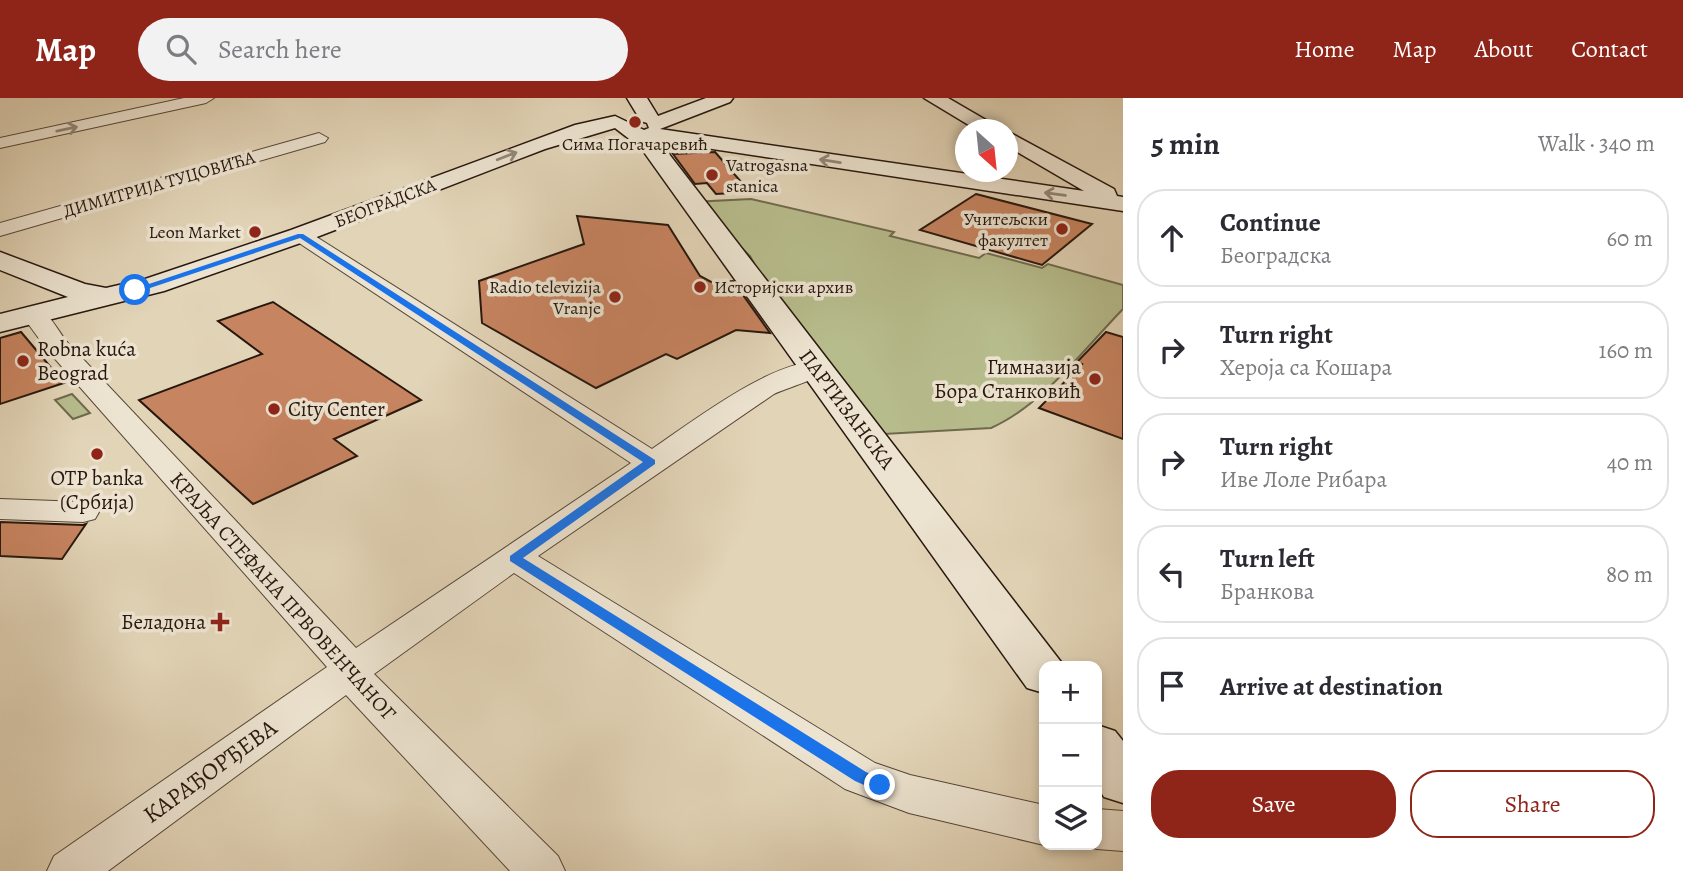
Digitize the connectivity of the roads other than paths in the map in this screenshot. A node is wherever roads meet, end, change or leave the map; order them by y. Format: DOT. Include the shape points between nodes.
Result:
graph roads {
  1 [pos="206,98"];
  2 [pos="723,98"];
  3 [pos="934,98"];
  4 [pos="973,119"];
  5 [pos="641,121"];
  6 [pos="319,138"];
  7 [pos="0,143"];
  8 [pos="1018,143"];
  9 [pos="1123,204"];
  10 [pos="0,230"];
  11 [pos="300,235"];
  12 [pos="0,260"];
  13 [pos="36,275"];
  14 [pos="112,296"];
  15 [pos="0,311"];
  16 [pos="33,314"];
  17 [pos="0,323"];
  18 [pos="817,369"];
  19 [pos="651,462"];
  20 [pos="0,509"];
  21 [pos="83,512"];
  22 [pos="515,558"];
  23 [pos="1039,668"];
  24 [pos="349,673"];
  25 [pos="1102,753"];
  26 [pos="1123,781"];
  27 [pos="1039,824"];
  28 [pos="1102,829"];
  29 [pos="1123,831"];
  30 [pos="71,871"];
  31 [pos="541,871"];
  7 -- 1 [label="street, one-way"];
  2 -- 5 [label="street"];
  3 -- 4 [label="street"];
  9 -- 5 [label="street, one-way"];
  11 -- 5 [label="street, БЕОГРАДСКА, one-way" via="537,144 582,129"];
  5 -- 18 [label="street, ПАРТИЗАНСКА"];
  6 -- 10 [label="street, ДИМИТРИЈА ТУЦОВИЋА"];
  8 -- 9 [label="street"];
  11 -- 14 [label="street, БЕОГРАДСКА"];
  11 -- 19 [label="street"];
  12 -- 13 [label="street"];
  13 -- 14 [label="street" via="78,291"];
  13 -- 15 [label="street" via="29,294"];
  14 -- 16 [label="street, БЕОГРАДСКА"];
  16 -- 17 [label="street, БЕОГРАДСКА"];
  16 -- 24 [label="street, КРАЉА СТЕФАНА ПРВОВЕНЧАНОГ" via="57,346 341,656"];
  18 -- 19 [label="street, КАРАЂОРЂЕВА" via="764,388"];
  18 -- 23 [label="street, ПАРТИЗАНСКА"];
  19 -- 22 [label="street, КАРАЂОРЂЕВА"];
  20 -- 21 [label="street"];
  22 -- 24 [label="street, КАРАЂОРЂЕВА"];
  22 -- 27 [label="street" via="860,776 920,797"];
  24 -- 30 [label="street, КАРАЂОРЂЕВА"];
  24 -- 31 [label="street, КРАЉА СТЕФАНА ПРВОВЕНЧАНОГ"];
  25 -- 26 [label="street"];
  28 -- 29 [label="street"];
}
